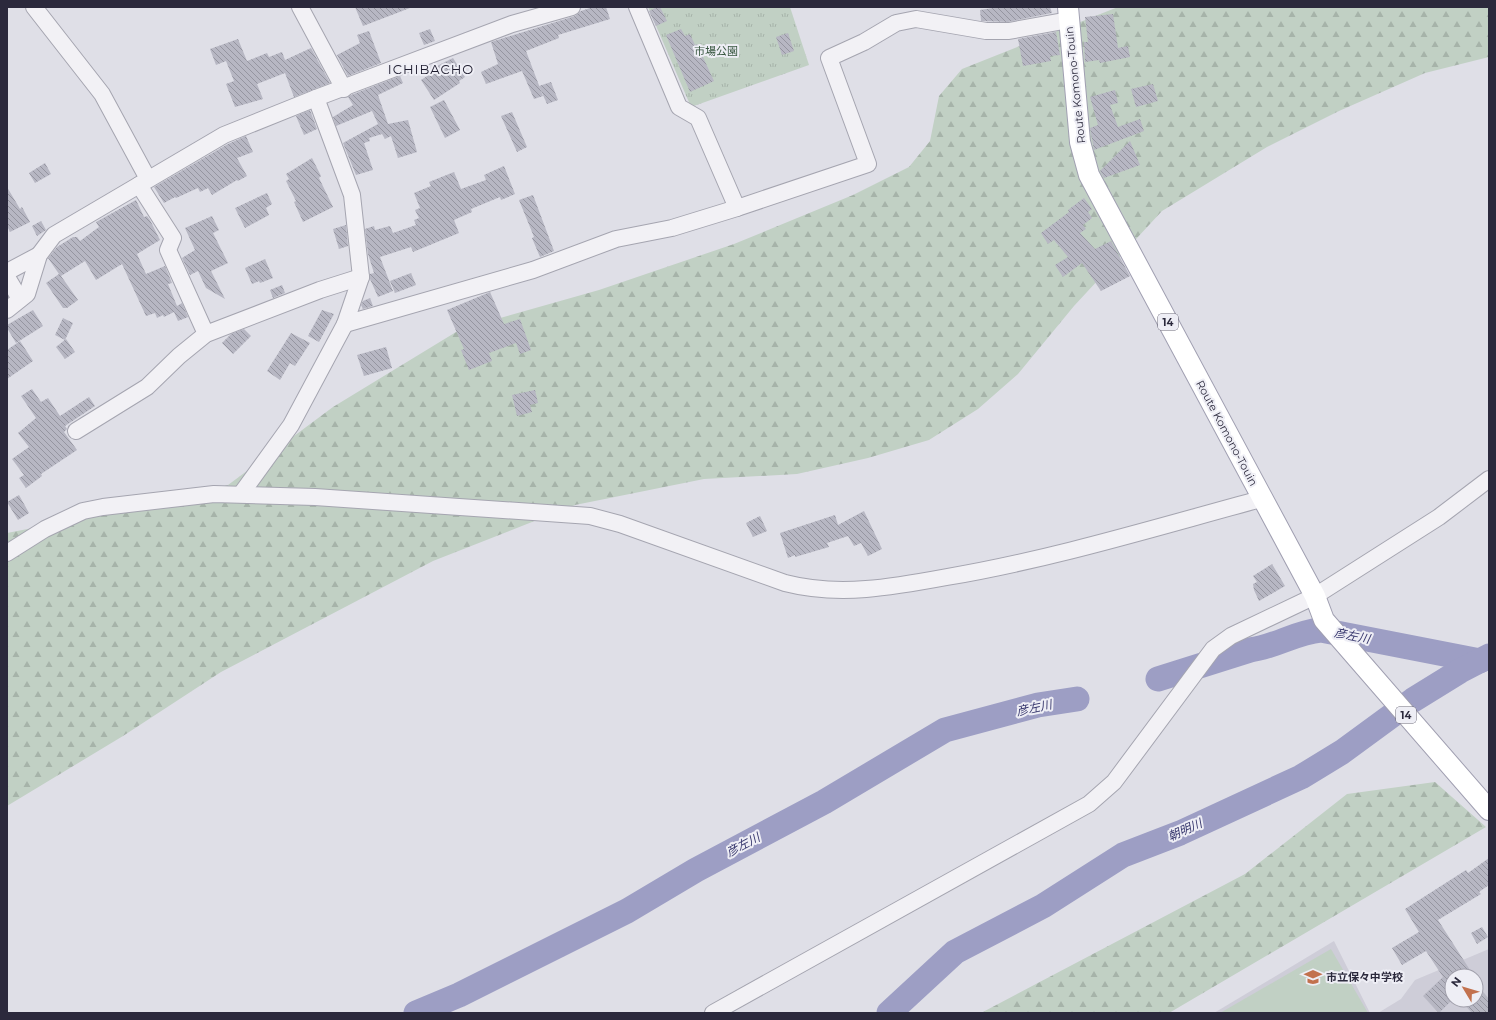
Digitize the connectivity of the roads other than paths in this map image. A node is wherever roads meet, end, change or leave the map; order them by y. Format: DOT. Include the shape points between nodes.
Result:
graph roads {
  1 [pos="34,7"];
  2 [pos="300,7"];
  3 [pos="572,7"];
  4 [pos="637,7"];
  5 [pos="1068,14"];
  6 [pos="344,89"];
  7 [pos="316,98"];
  8 [pos="144,182"];
  9 [pos="737,208"];
  10 [pos="39,255"];
  11 [pos="7,272"];
  12 [pos="7,276"];
  13 [pos="362,277"];
  14 [pos="20,299"];
  15 [pos="7,310"];
  16 [pos="344,324"];
  17 [pos="206,334"];
  18 [pos="76,431"];
  19 [pos="1489,479"];
  20 [pos="241,494"];
  21 [pos="1261,499"];
  22 [pos="7,553"];
  23 [pos="1315,596"];
  24 [pos="1489,810"];
  25 [pos="713,1013"];
  1 -- 8 [label="street" via="102,94"];
  2 -- 6 [label="street"];
  3 -- 6 [label="street" via="512,24"];
  4 -- 9 [label="street" via="679,106 698,118"];
  5 -- 9 [label="street" via="1009,31 986,31 916,19 896,23 864,42 829,58 868,164"];
  5 -- 21 [label="main road, Route Komono-Touin / 14" via="1080,142 1088,175"];
  6 -- 7 [label="street"];
  7 -- 8 [label="street" via="224,135"];
  7 -- 13 [label="street" via="352,195"];
  8 -- 10 [label="street" via="54,235"];
  8 -- 17 [label="street" via="173,238 168,250"];
  9 -- 16 [label="street" via="672,228 616,240 526,272"];
  10 -- 11 [label="street"];
  10 -- 14 [label="street" via="27,294"];
  12 -- 14 [label="street"];
  13 -- 16 [label="street"];
  13 -- 17 [label="street" via="320,290"];
  14 -- 15 [label="street"];
  16 -- 20 [label="street" via="291,425"];
  17 -- 18 [label="street" via="147,387"];
  19 -- 23 [label="street" via="1439,517"];
  20 -- 21 [label="street" via="590,516 620,524 785,583 830,591 905,585 1008,567"];
  20 -- 22 [label="street" via="214,494 103,506 82,512 45,529"];
  21 -- 23 [label="main road, Route Komono-Touin / 14"];
  23 -- 24 [label="main road, Route Komono-Touin / 14" via="1324,620"];
  23 -- 25 [label="street" via="1231,636 1213,649 1114,782 1089,804"];
}
